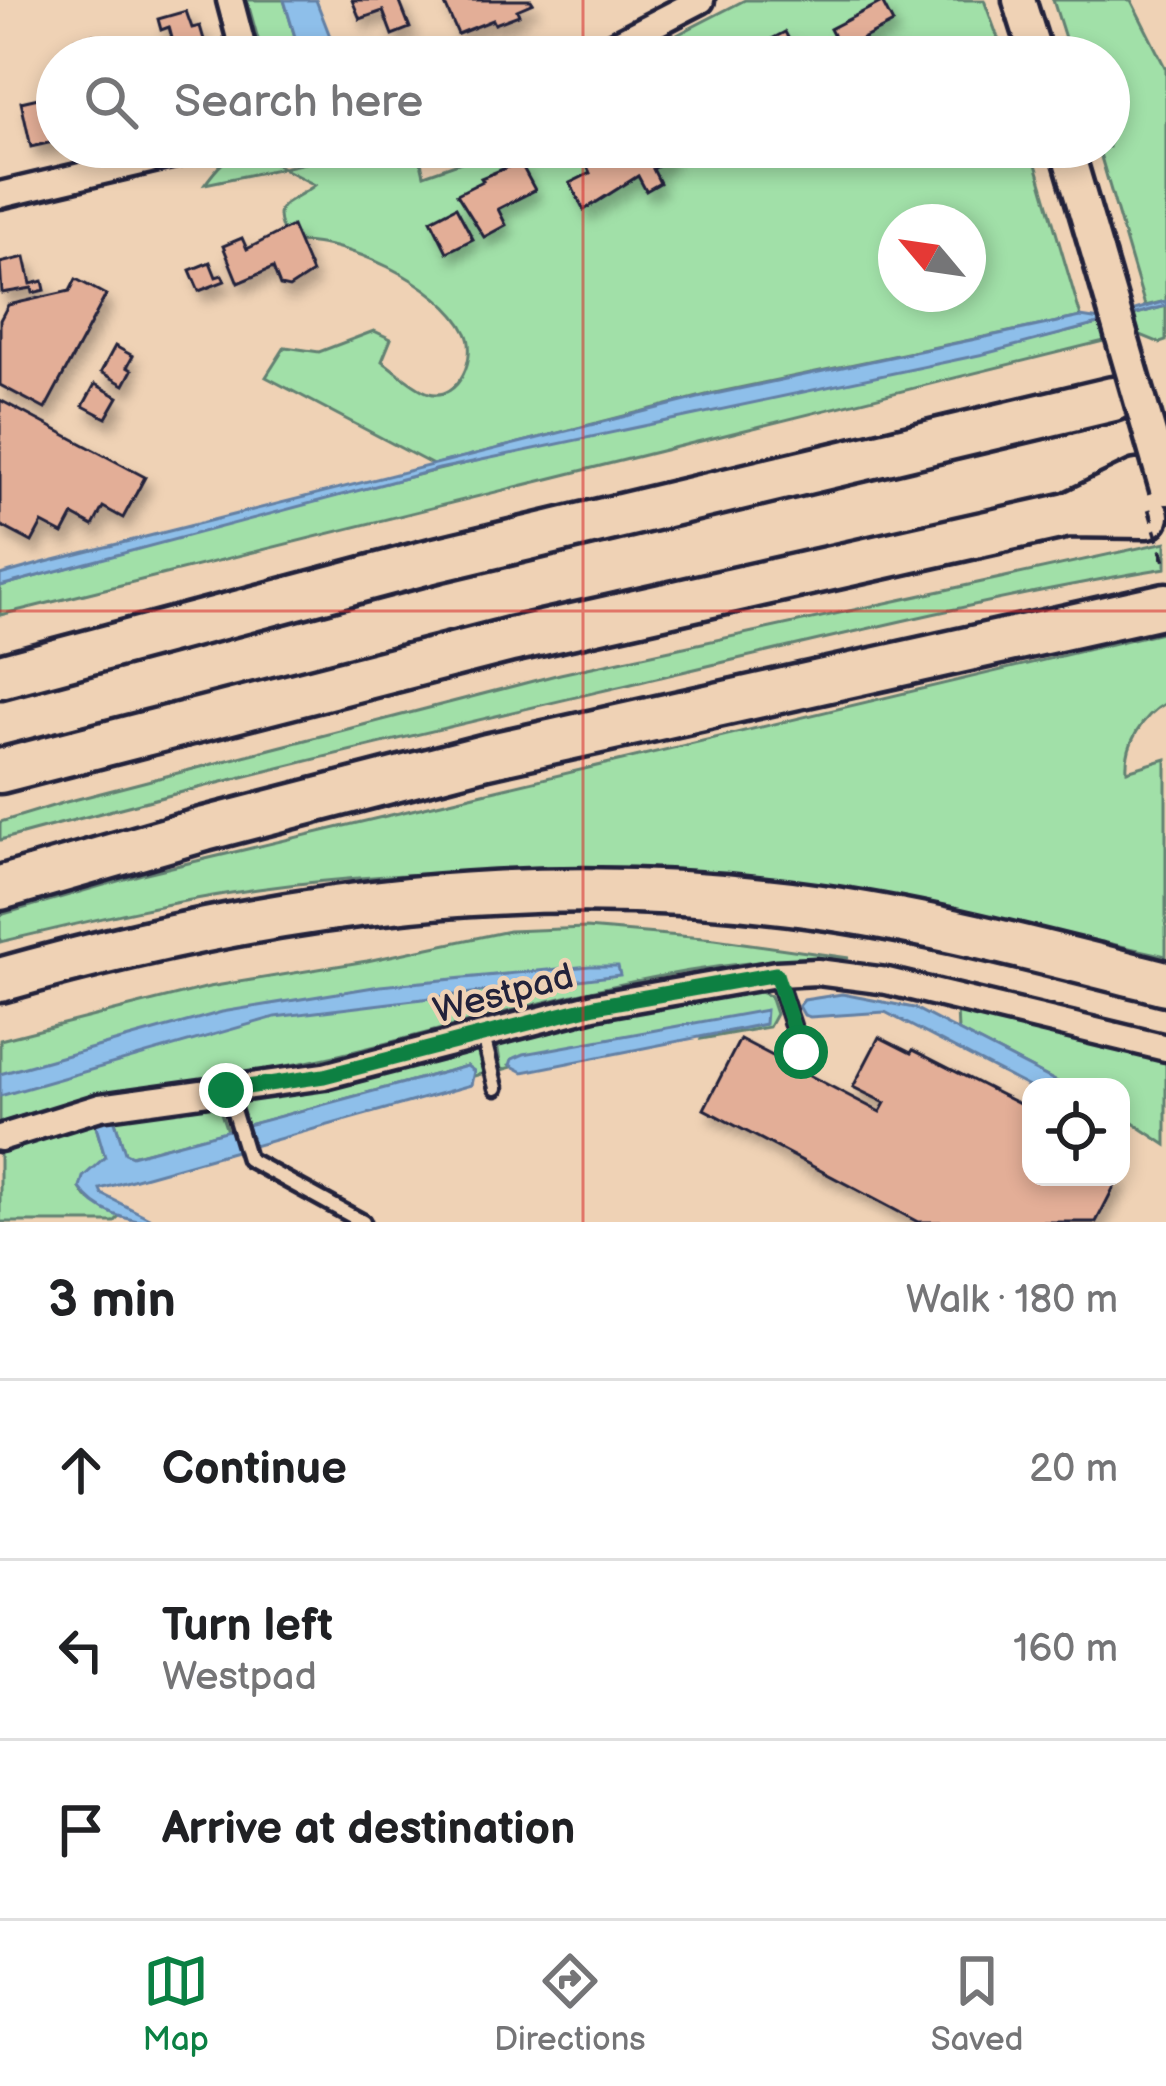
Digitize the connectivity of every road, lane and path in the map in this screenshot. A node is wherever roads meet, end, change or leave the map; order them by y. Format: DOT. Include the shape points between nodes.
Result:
graph roads {
  1 [pos="230,0"];
  2 [pos="701,0"];
  3 [pos="1018,0"];
  4 [pos="239,36"];
  5 [pos="632,36"];
  6 [pos="1030,36"];
  7 [pos="115,168"];
  8 [pos="1072,168"];
  9 [pos="0,195"];
  10 [pos="1113,399"];
  11 [pos="1150,496"];
  12 [pos="1166,605"];
  13 [pos="0,676"];
  14 [pos="0,771"];
  15 [pos="0,888"];
  16 [pos="776,974"];
  17 [pos="0,980"];
  18 [pos="1166,983"];
  19 [pos="483,1035"];
  20 [pos="1166,1048"];
  21 [pos="801,1052"];
  22 [pos="496,1088"];
  23 [pos="226,1090"];
  24 [pos="0,1138"];
  25 [pos="363,1222"];
  1 -- 4 [label="street"];
  2 -- 5 [label="street"];
  3 -- 6 [label="street"];
  7 -- 9 [label="street"];
  8 -- 11 [label="street, bridge"];
  10 -- 13 [label="highway" via="436,560"];
  11 -- 14 [label="highway" via="511,640"];
  12 -- 15 [label="highway" via="487,756"];
  16 -- 19 [label="street, Westpad"];
  16 -- 20 [label="street, Westpad" via="887,981"];
  16 -- 21 [label="lane"];
  17 -- 18 [label="highway" via="288,912 540,890 685,893 826,908"];
  19 -- 22 [label="lane"];
  19 -- 23 [label="street, Westpad" via="324,1076"];
  23 -- 24 [label="street, Westpad" via="100,1107"];
  23 -- 25 [label="lane" via="245,1154"];
}
